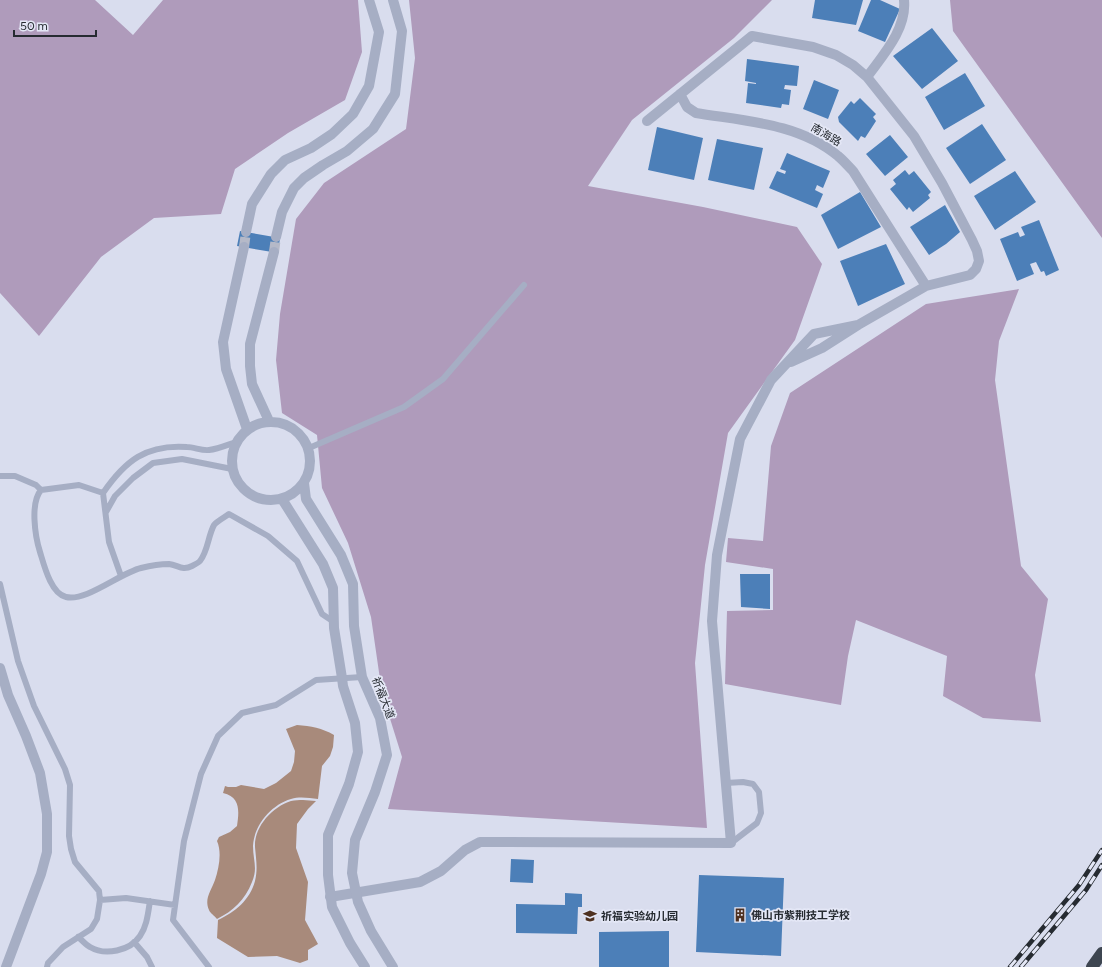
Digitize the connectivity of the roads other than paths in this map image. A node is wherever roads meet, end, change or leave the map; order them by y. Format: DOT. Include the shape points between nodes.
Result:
graph roads {
  1 [pos="369,0"];
  2 [pos="393,0"];
  3 [pos="904,0"];
  4 [pos="867,77"];
  5 [pos="680,94"];
  6 [pos="647,121"];
  7 [pos="246,232"];
  8 [pos="276,237"];
  9 [pos="244,247"];
  10 [pos="274,252"];
  11 [pos="524,285"];
  12 [pos="926,286"];
  13 [pos="858,325"];
  14 [pos="787,364"];
  15 [pos="269,421"];
  16 [pos="247,429"];
  17 [pos="236,442"];
  18 [pos="308,448"];
  19 [pos="232,469"];
  20 [pos="0,476"];
  21 [pos="304,483"];
  22 [pos="41,490"];
  23 [pos="102,493"];
  24 [pos="282,499"];
  25 [pos="106,512"];
  26 [pos="121,576"];
  27 [pos="0,584"];
  28 [pos="334,622"];
  29 [pos="0,668"];
  30 [pos="362,676"];
  31 [pos="342,678"];
  32 [pos="3,691"];
  33 [pos="726,784"];
  34 [pos="731,843"];
  35 [pos="356,893"];
  36 [pos="330,897"];
  37 [pos="100,900"];
  38 [pos="150,901"];
  39 [pos="175,905"];
  40 [pos="78,937"];
  41 [pos="134,942"];
  42 [pos="1102,952"];
  43 [pos="6,967"];
  44 [pos="47,967"];
  45 [pos="152,967"];
  46 [pos="208,967"];
  47 [pos="365,967"];
  48 [pos="393,967"];
  49 [pos="1092,967"];
  1 -- 7 [label="street" via="379,32 369,86 353,114 332,134 311,148 285,160 271,174 252,204"];
  2 -- 8 [label="street" via="402,31 395,94 373,128 347,151 304,178 294,188 282,212"];
  3 -- 4 [label="street" via="900,26"];
  4 -- 5 [label="street" via="836,55 813,46 752,36"];
  4 -- 12 [label="street" via="914,136 977,251 979,261 970,275"];
  5 -- 6 [label="street"];
  5 -- 12 [label="street, 南海路" via="687,107 696,113 780,127 820,143 838,156 853,171"];
  9 -- 16 [label="street" via="223,342 226,369"];
  10 -- 15 [label="street" via="250,344 252,384"];
  11 -- 18 [label="lane" via="443,379 404,407"];
  12 -- 13 [label="street"];
  13 -- 14 [label="street" via="822,348"];
  13 -- 14 [label="street" via="814,334"];
  14 -- 33 [label="street" via="771,380 740,439 717,555 712,621"];
  15 -- 16 [label="street"];
  15 -- 18 [label="street" via="283,422 299,432"];
  16 -- 17 [label="street"];
  17 -- 19 [label="street" via="232,455"];
  17 -- 23 [label="lane" via="208,450 188,447 160,448 139,456 124,467"];
  18 -- 21 [label="street" via="311,456 310,470"];
  19 -- 24 [label="street" via="238,482 247,492 260,499"];
  19 -- 25 [label="lane" via="182,459 153,463 115,496"];
  20 -- 22 [label="lane" via="15,476 36,485"];
  21 -- 24 [label="street"];
  21 -- 30 [label="street, 祈福大道" via="306,499 341,555 353,584 354,626"];
  22 -- 23 [label="lane" via="79,485"];
  22 -- 26 [label="lane" via="35,507 37,541 46,572 56,592 66,597 80,596"];
  23 -- 25 [label="lane"];
  24 -- 28 [label="street" via="323,564 332,588"];
  25 -- 26 [label="lane" via="109,542"];
  26 -- 28 [label="lane" via="141,568 169,564 186,568 199,562 207,548 214,524 229,514 268,536 297,562 322,614"];
  27 -- 37 [label="lane" via="18,662 34,706 65,769 70,785 69,836 75,862 99,890"];
  28 -- 31 [label="street"];
  29 -- 32 [label="street"];
  30 -- 31 [label="lane"];
  30 -- 35 [label="street, 祈福大道" via="380,718 387,756 355,840 352,873"];
  31 -- 36 [label="street" via="356,723 358,752 349,784 328,834"];
  31 -- 39 [label="lane" via="316,680 276,705 242,713 218,736 201,774 184,841"];
  32 -- 43 [label="street" via="40,773 47,814 47,852"];
  33 -- 34 [label="street"];
  33 -- 34 [label="lane" via="753,784 759,792 760,799 761,813 757,823"];
  34 -- 35 [label="street" via="480,842 465,850 441,871 420,882"];
  35 -- 36 [label="street"];
  35 -- 48 [label="street, 祈福大道" via="371,932"];
  36 -- 47 [label="street" via="332,907"];
  37 -- 38 [label="lane" via="126,898"];
  37 -- 40 [label="lane" via="97,919 90,929"];
  38 -- 39 [label="lane"];
  38 -- 41 [label="lane" via="148,918 140,936"];
  39 -- 46 [label="lane" via="173,920"];
  40 -- 41 [label="lane" via="90,947 102,951 116,951 131,946"];
  40 -- 44 [label="lane" via="63,947"];
  41 -- 45 [label="lane"];
  42 -- 49 [label="highway"];
}
